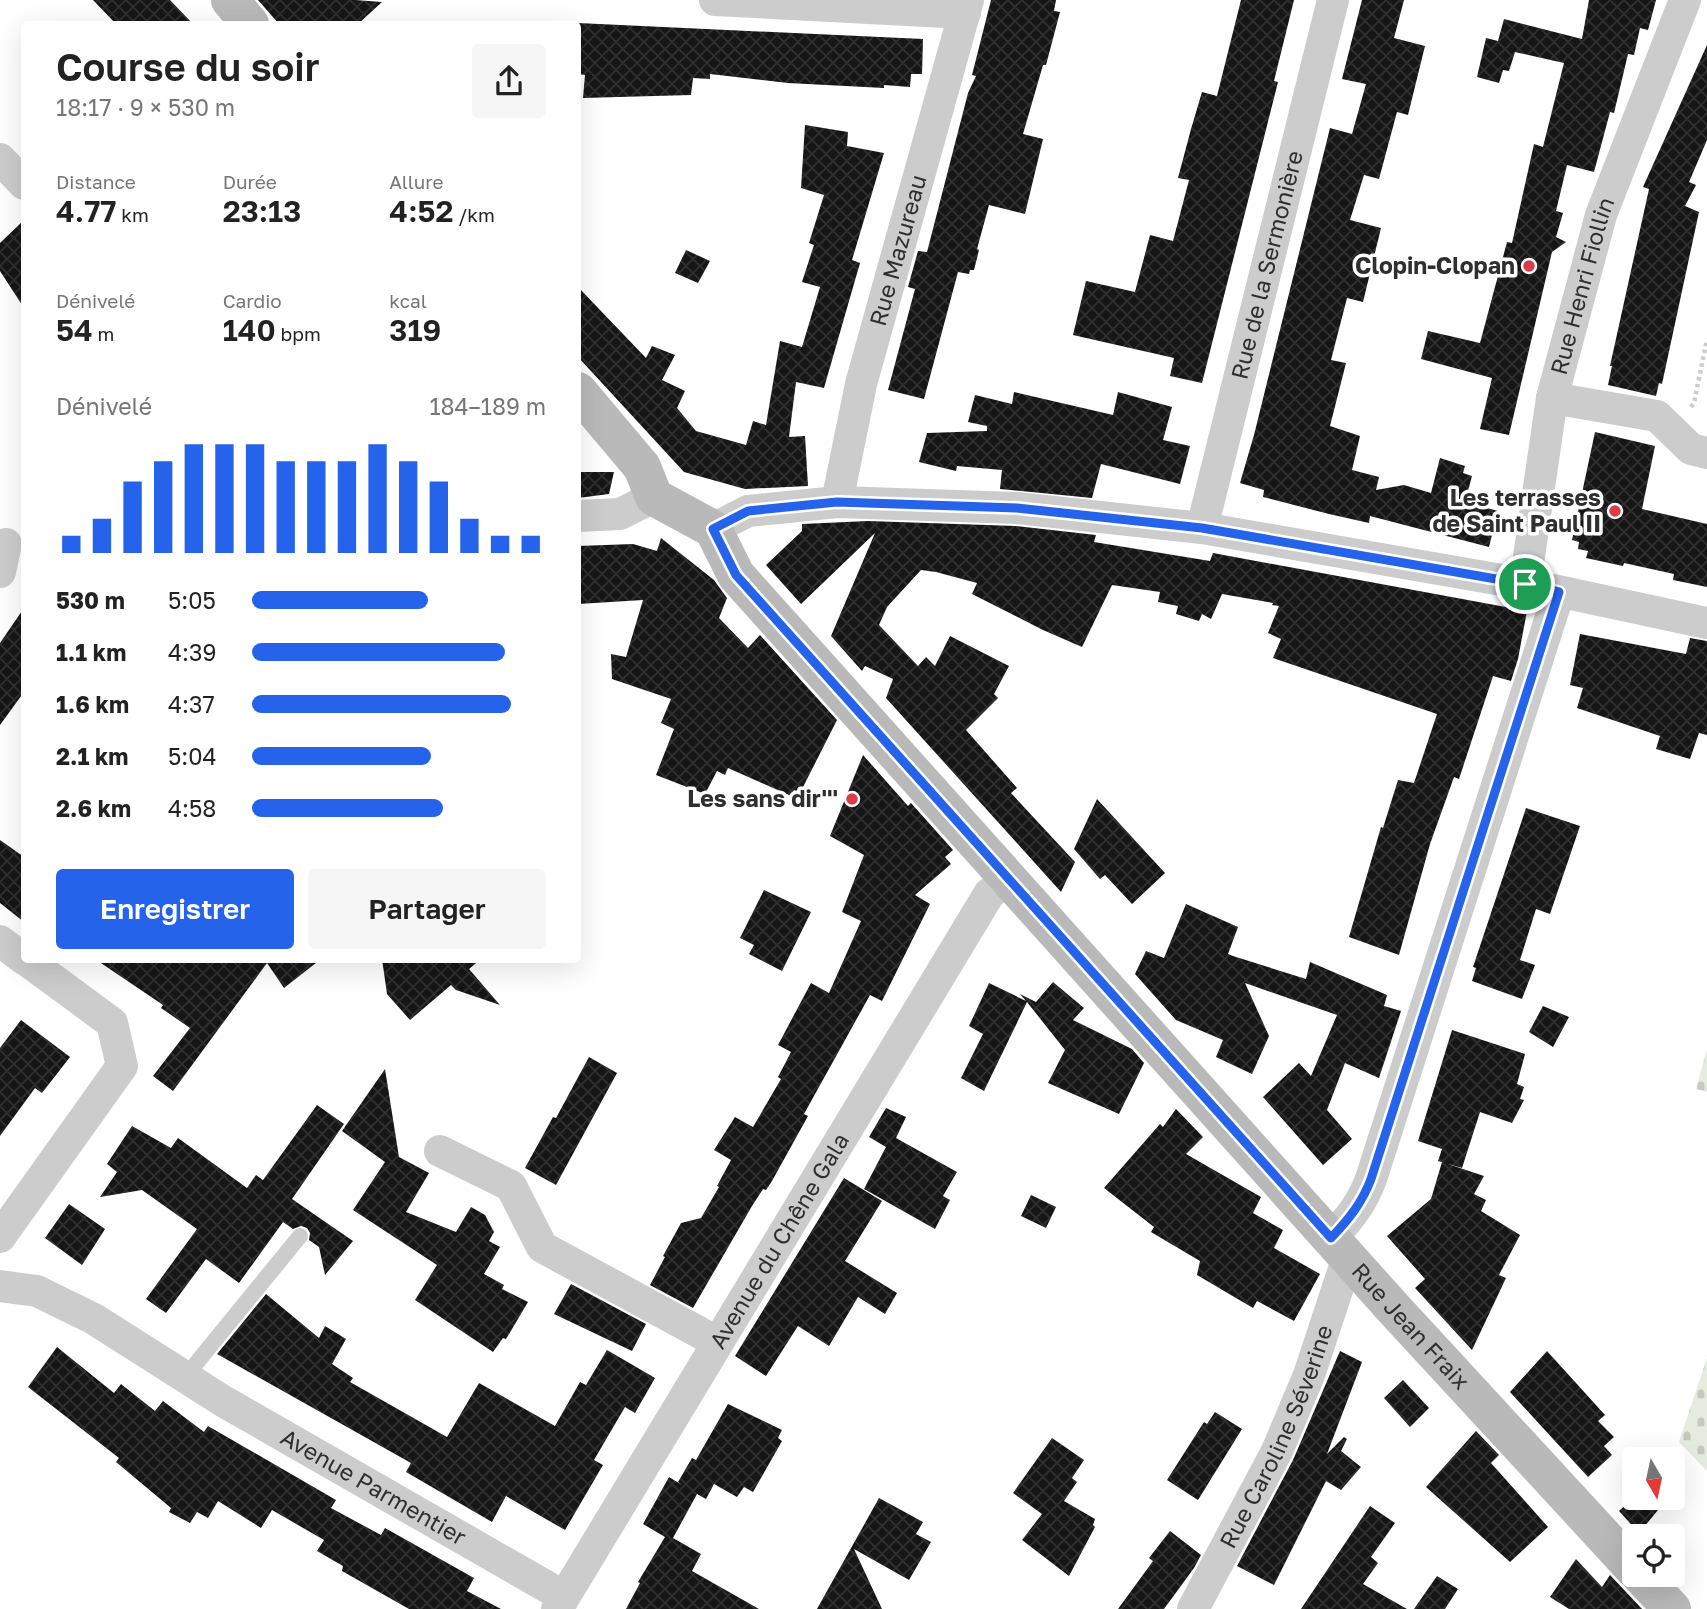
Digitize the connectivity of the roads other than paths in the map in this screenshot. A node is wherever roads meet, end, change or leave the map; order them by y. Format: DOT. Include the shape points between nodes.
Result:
graph roads {
  1 [pos="230,0"];
  2 [pos="715,0"];
  3 [pos="1333,0"];
  4 [pos="1685,0"];
  5 [pos="966,7"];
  6 [pos="248,21"];
  7 [pos="0,159"];
  8 [pos="21,181"];
  9 [pos="581,395"];
  10 [pos="1552,398"];
  11 [pos="1707,453"];
  12 [pos="654,497"];
  13 [pos="837,502"];
  14 [pos="581,516"];
  15 [pos="1202,528"];
  16 [pos="713,529"];
  17 [pos="1525,584"];
  18 [pos="1559,592"];
  19 [pos="1707,623"];
  20 [pos="1009,877"];
  21 [pos="0,941"];
  22 [pos="21,956"];
  23 [pos="30,963"];
  24 [pos="440,1151"];
  25 [pos="300,1236"];
  26 [pos="0,1237"];
  27 [pos="1340,1247"];
  28 [pos="0,1286"];
  29 [pos="717,1342"];
  30 [pos="185,1377"];
  31 [pos="1622,1556"];
  32 [pos="1651,1587"];
  33 [pos="560,1603"];
  34 [pos="1193,1609"];
  35 [pos="1672,1609"];
  1 -- 6 [label="street"];
  2 -- 5 [label="street"];
  3 -- 15 [label="street, Rue de la Sermonière"];
  4 -- 10 [label="street, Rue Henri Fiollin" via="1601,215"];
  5 -- 13 [label="street, Rue Mazureau" via="861,383"];
  7 -- 8 [label="street"];
  9 -- 12 [label="street" via="642,467"];
  10 -- 11 [label="street" via="1657,416 1691,449"];
  10 -- 17 [label="street, Rue Henri Fiollin"];
  12 -- 14 [label="street" via="620,514"];
  12 -- 16 [label="street"];
  13 -- 15 [label="street" via="1017,508"];
  13 -- 16 [label="street" via="748,511"];
  15 -- 17 [label="street"];
  16 -- 20 [label="street, Rue Jean Fraix" via="736,575"];
  17 -- 18 [label="street"];
  18 -- 19 [label="street"];
  18 -- 27 [label="street, Rue Caroline Séverine" via="1371,1179"];
  20 -- 27 [label="street, Rue Jean Fraix"];
  20 -- 29 [label="street, Avenue du Chêne Gala" via="989,894"];
  21 -- 22 [label="street"];
  23 -- 26 [label="street" via="112,1023 122,1066"];
  24 -- 29 [label="street" via="511,1186 542,1247"];
  25 -- 30 [label="lane"];
  27 -- 31 [label="street, Rue Jean Fraix"];
  27 -- 34 [label="street, Rue Caroline Séverine" via="1310,1375 1277,1451"];
  28 -- 30 [label="street, Avenue Parmentier" via="37,1291 94,1319"];
  29 -- 33 [label="street, Avenue du Chêne Gala"];
  30 -- 33 [label="street, Avenue Parmentier"];
  32 -- 35 [label="street"];
}
